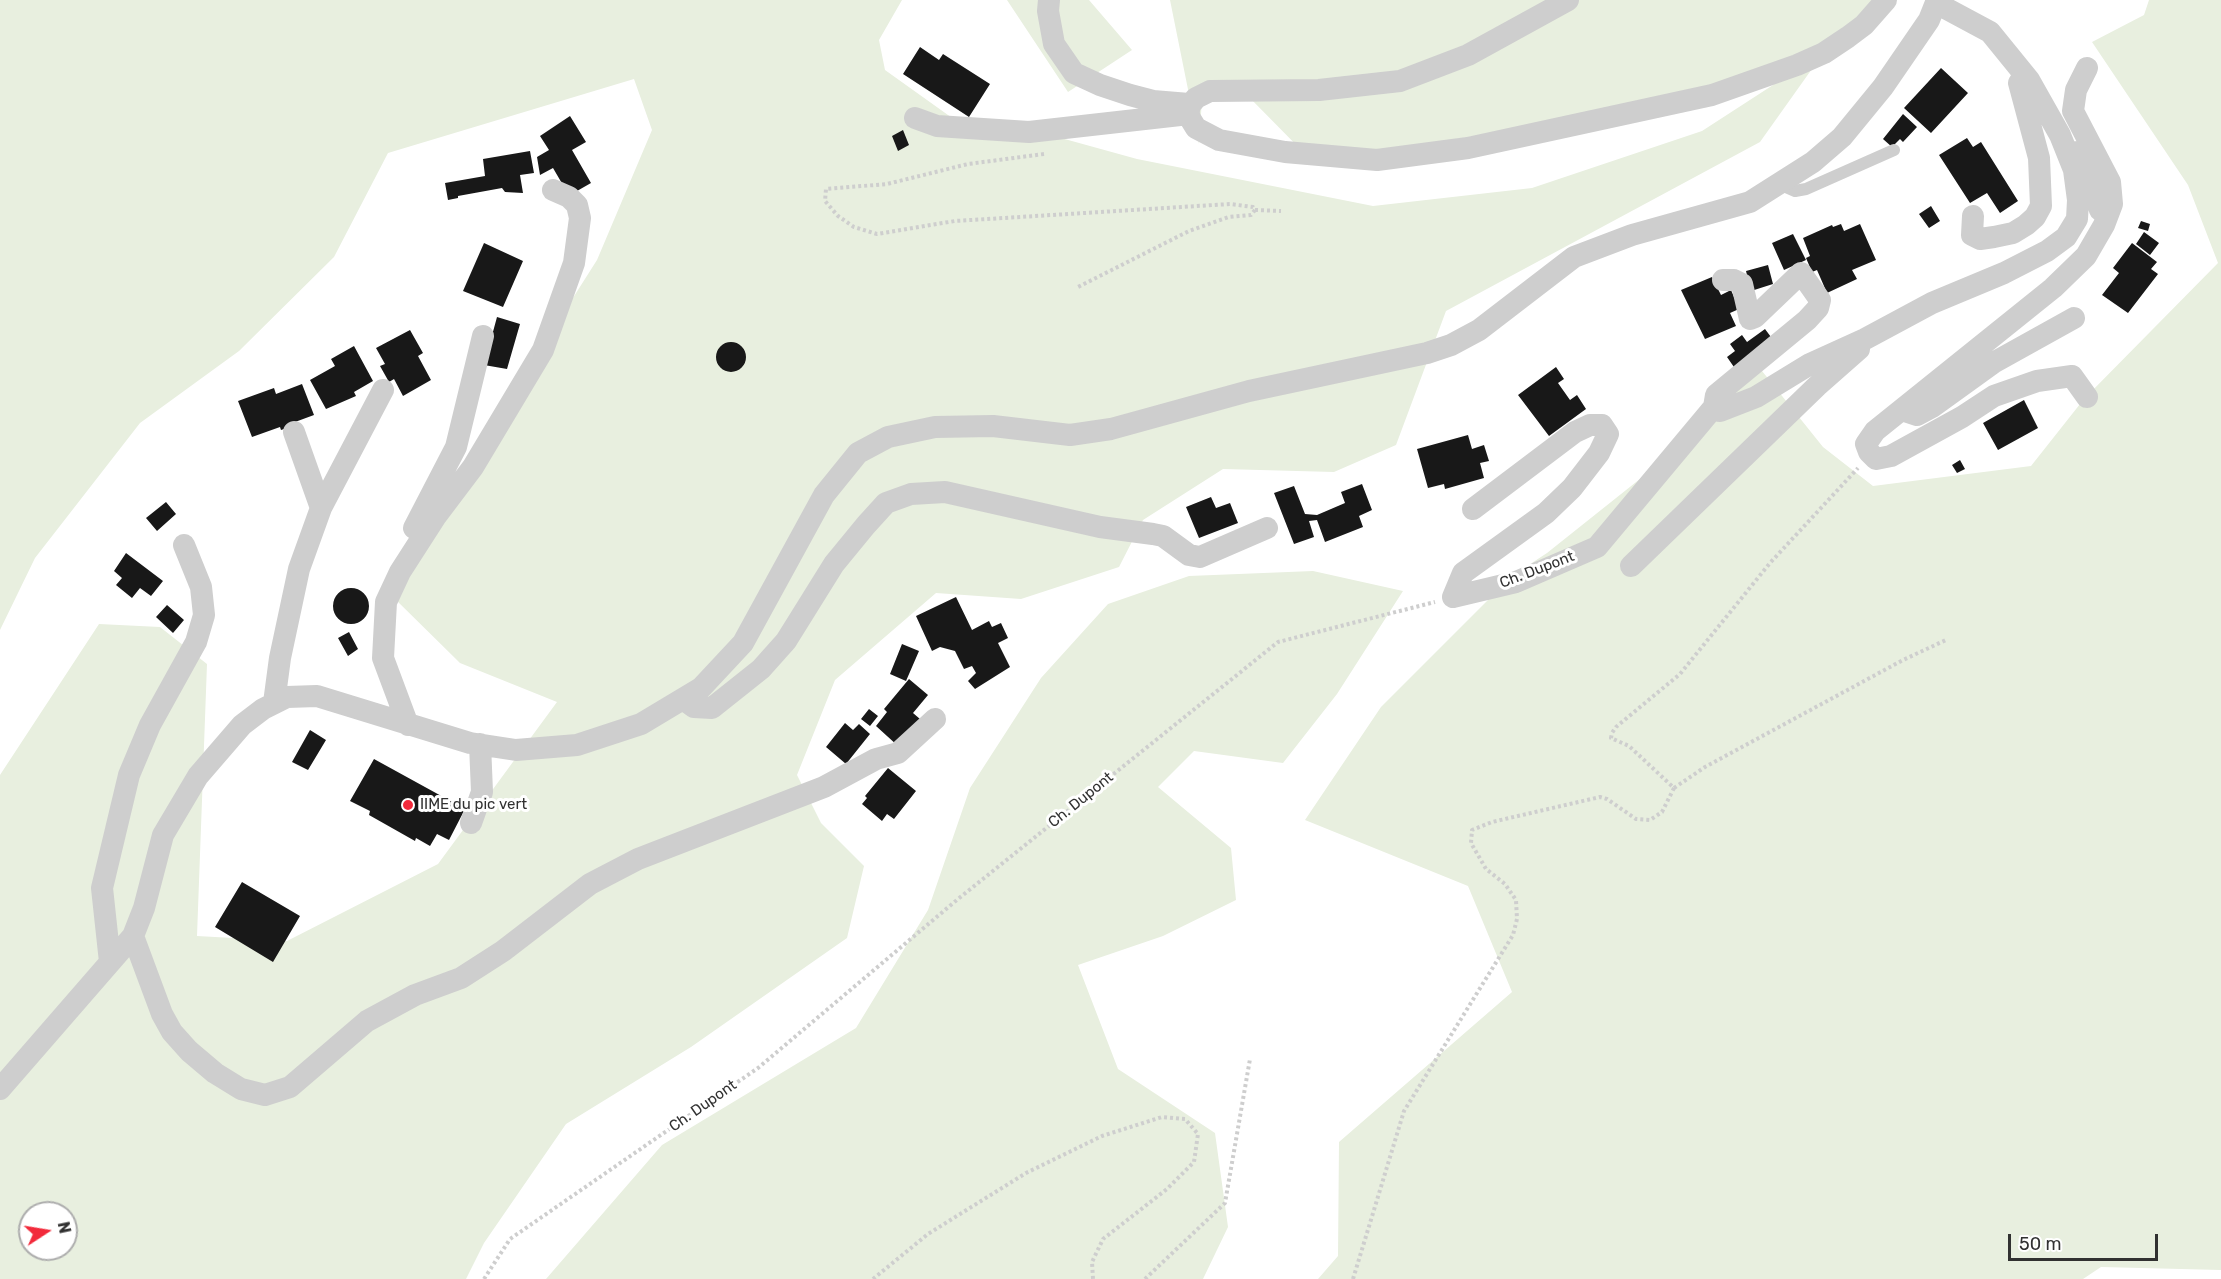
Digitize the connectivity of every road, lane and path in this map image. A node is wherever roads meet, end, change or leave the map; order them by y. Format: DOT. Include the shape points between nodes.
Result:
graph roads {
  1 [pos="1049,0"];
  2 [pos="1568,0"];
  3 [pos="1886,0"];
  4 [pos="1937,2"];
  5 [pos="2008,54"];
  6 [pos="2087,68"];
  7 [pos="1190,109"];
  8 [pos="915,118"];
  9 [pos="2060,135"];
  10 [pos="1894,150"];
  11 [pos="1048,153"];
  12 [pos="1779,184"];
  13 [pos="553,190"];
  14 [pos="2110,209"];
  15 [pos="1255,210"];
  16 [pos="1281,211"];
  17 [pos="1973,216"];
  18 [pos="1724,280"];
  19 [pos="1078,287"];
  20 [pos="2074,318"];
  21 [pos="483,336"];
  22 [pos="1870,336"];
  23 [pos="383,390"];
  24 [pos="2087,397"];
  25 [pos="1714,407"];
  26 [pos="1902,410"];
  27 [pos="294,432"];
  28 [pos="1870,454"];
  29 [pos="321,508"];
  30 [pos="1473,509"];
  31 [pos="1267,528"];
  32 [pos="184,545"];
  33 [pos="1631,566"];
  34 [pos="1453,597"];
  35 [pos="386,602"];
  36 [pos="1946,640"];
  37 [pos="382,658"];
  38 [pos="683,699"];
  39 [pos="274,703"];
  40 [pos="375,714"];
  41 [pos="935,719"];
  42 [pos="408,725"];
  43 [pos="480,744"];
  44 [pos="1674,789"];
  45 [pos="471,823"];
  46 [pos="133,936"];
  47 [pos="110,962"];
  48 [pos="1250,1059"];
  49 [pos="0,1089"];
  50 [pos="484,1279"];
  51 [pos="873,1279"];
  52 [pos="1093,1279"];
  53 [pos="1145,1279"];
  54 [pos="1353,1279"];
  1 -- 7 [label="street" via="1054,44 1074,73 1100,86"];
  2 -- 7 [label="street" via="1468,55 1400,81 1319,90 1210,91 1196,98"];
  3 -- 7 [label="street" via="1848,37 1797,65 1712,95 1468,148 1377,160 1285,152 1219,140 1196,128"];
  4 -- 5 [label="street" via="1990,32"];
  4 -- 12 [label="street" via="1883,87 1842,137"];
  5 -- 9 [label="street" via="2029,80"];
  5 -- 17 [label="street" via="2025,96 2035,138 2041,206 2026,225 1994,237 1980,239 1972,235"];
  6 -- 14 [label="street" via="2076,90 2073,111 2110,182"];
  7 -- 8 [label="street" via="1029,132 937,126"];
  9 -- 14 [label="street" via="2084,160 2100,210"];
  9 -- 22 [label="street" via="2074,170 2078,200 2077,219 2066,237 2004,273 1932,303"];
  10 -- 12 [label="lane" via="1806,189 1795,191"];
  11 -- 15 [label="path" via="968,164 887,184 837,186 826,189 825,201 854,227 878,234 955,221 1230,204"];
  12 -- 38 [label="street" via="1750,202 1632,235 1574,257 1479,330 1427,353 1249,390 1158,418 1080,434 993,426 935,428 888,437 858,453 824,495 743,644 701,688"];
  13 -- 35 [label="street" via="569,197 580,218 574,263 543,350 473,467 400,572"];
  14 -- 26 [label="street" via="2086,255 2053,288"];
  15 -- 16 [label="path"];
  15 -- 19 [label="path" via="1251,215 1229,217 1189,231"];
  18 -- 25 [label="street, Ch. Dupont" via="1742,284 1750,319 1801,273 1820,300 1807,320 1716,395"];
  20 -- 26 [label="street" via="1993,363 1932,407 1917,415"];
  21 -- 35 [label="street" via="456,447 408,539"];
  22 -- 25 [label="street" via="1810,364 1756,397 1720,411"];
  22 -- 33 [label="street"];
  23 -- 29 [label="street"];
  24 -- 28 [label="street" via="2072,376 2037,381 1994,396 1891,456 1876,459"];
  25 -- 34 [label="street, Ch. Dupont" via="1597,547 1516,582"];
  26 -- 28 [label="street" via="1870,438 1866,444"];
  27 -- 29 [label="street"];
  28 -- 44 [label="path" via="1770,563 1680,674 1612,733 1611,738 1629,746"];
  29 -- 39 [label="street" via="299,569"];
  30 -- 34 [label="street" via="1575,432 1590,425 1602,425 1608,434 1599,453 1572,488 1546,513 1463,573"];
  31 -- 38 [label="street" via="1200,557 1189,555 1163,536 1100,527 945,492 911,494 886,503 866,525 834,564 786,641 761,669 712,708 694,707"];
  32 -- 47 [label="street" via="201,587 204,615 196,642 150,725 126,786 102,888"];
  34 -- 50 [label="path, Ch. Dupont" via="1278,642 958,898 758,1068 510,1239"];
  35 -- 37 [label="street"];
  36 -- 44 [label="path" via="1705,766"];
  37 -- 40 [label="street"];
  37 -- 42 [label="street"];
  38 -- 43 [label="street" via="641,724 577,745 516,750"];
  39 -- 40 [label="street" via="286,697 317,696"];
  39 -- 46 [label="street" via="242,725 198,776 163,835"];
  40 -- 42 [label="street"];
  41 -- 46 [label="street" via="898,753 876,759 824,787 638,859 590,884 503,951 460,978 415,995 367,1022 290,1088 265,1095 241,1089 215,1073 172,1032"];
  42 -- 43 [label="street"];
  43 -- 45 [label="street" via="482,792"];
  44 -- 54 [label="path" via="1662,812 1650,820 1636,819 1600,797 1472,830 1471,843 1486,869 1505,884 1516,900 1513,935 1404,1111"];
  46 -- 47 [label="street"];
  47 -- 49 [label="street"];
  48 -- 53 [label="path" via="1225,1203"];
  51 -- 52 [label="path" via="928,1234 1026,1173 1102,1136 1162,1117 1185,1119 1198,1134 1194,1162 1167,1189 1102,1239 1092,1262"];
}
